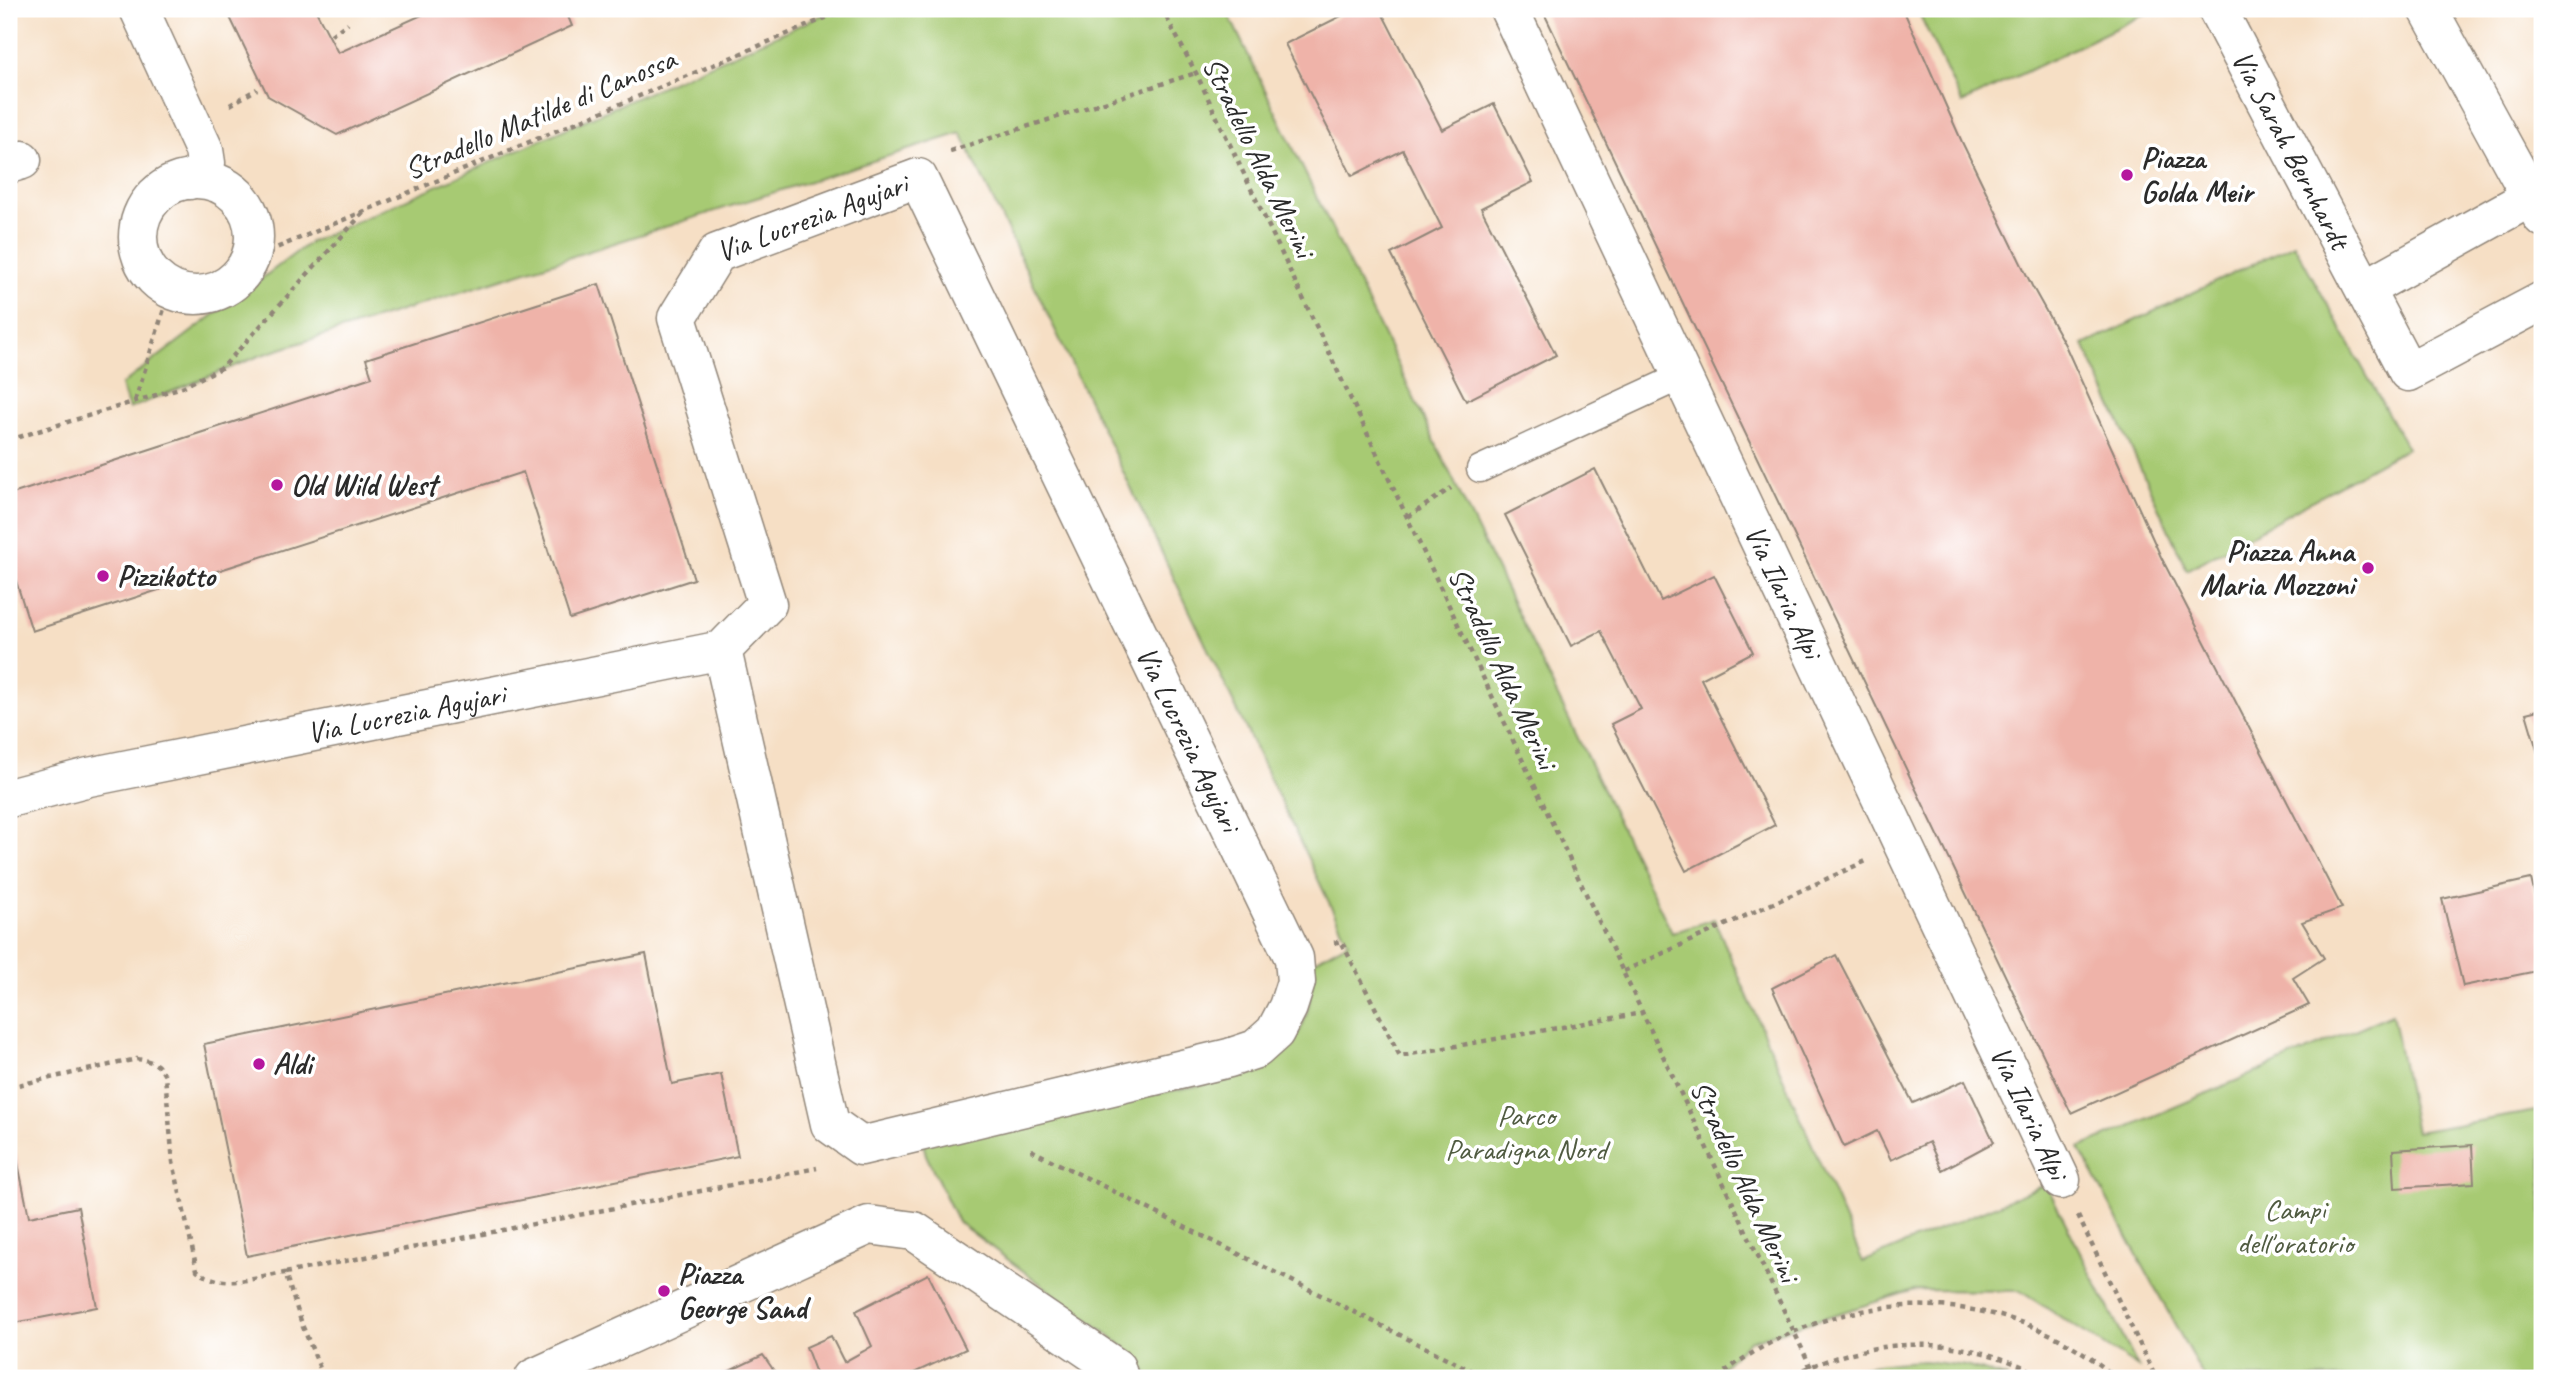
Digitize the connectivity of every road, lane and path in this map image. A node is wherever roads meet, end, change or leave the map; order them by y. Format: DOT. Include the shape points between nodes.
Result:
graph roads {
  1 [pos="139,9"];
  2 [pos="847,9"];
  3 [pos="1162,9"];
  4 [pos="1509,9"];
  5 [pos="2217,9"];
  6 [pos="2428,9"];
  7 [pos="348,23"];
  8 [pos="331,36"];
  9 [pos="1196,73"];
  10 [pos="257,89"];
  11 [pos="244,98"];
  12 [pos="918,178"];
  13 [pos="189,180"];
  14 [pos="2537,207"];
  15 [pos="366,209"];
  16 [pos="250,259"];
  17 [pos="170,289"];
  18 [pos="2365,289"];
  19 [pos="2542,301"];
  20 [pos="1682,376"];
  21 [pos="135,401"];
  22 [pos="9,440"];
  23 [pos="1480,469"];
  24 [pos="1408,517"];
  25 [pos="722,650"];
  26 [pos="89,777"];
  27 [pos="9,780"];
  28 [pos="9,798"];
  29 [pos="1902,845"];
  30 [pos="1294,958"];
  31 [pos="1624,971"];
  32 [pos="1642,1013"];
  33 [pos="9,1087"];
  34 [pos="2061,1180"];
  35 [pos="1793,1331"];
  36 [pos="324,1378"];
  37 [pos="534,1378"];
  38 [pos="1119,1378"];
  39 [pos="1717,1378"];
  40 [pos="1786,1378"];
  41 [pos="1816,1378"];
  42 [pos="2046,1378"];
  43 [pos="2116,1378"];
  44 [pos="2156,1378"];
  1 -- 13 [label="street" via="204,150 206,163"];
  2 -- 15 [label="path, Stradello Matilde di Canossa"];
  3 -- 9 [label="path, Stradello Alda Merini"];
  4 -- 20 [label="street, Via Ilaria Alpi"];
  5 -- 18 [label="street, Via Sarah Bernhardt"];
  6 -- 14 [label="street"];
  7 -- 8 [label="path"];
  9 -- 12 [label="path" via="941,153"];
  9 -- 24 [label="path, Stradello Alda Merini"];
  10 -- 11 [label="path"];
  12 -- 25 [label="street, Via Lucrezia Agujari" via="717,253 677,318 767,604"];
  12 -- 30 [label="street, Via Lucrezia Agujari"];
  13 -- 16 [label="street" via="213,181 232,190 246,205 254,230"];
  13 -- 17 [label="street" via="160,191 146,206 137,236 150,274"];
  14 -- 18 [label="street"];
  15 -- 16 [label="path, Stradello Matilde di Canossa"];
  15 -- 21 [label="path" via="223,367 182,387"];
  16 -- 17 [label="street" via="232,285 221,290 201,296"];
  17 -- 21 [label="path"];
  18 -- 19 [label="street, Via Sarah Bernhardt" via="2408,372"];
  20 -- 23 [label="lane"];
  20 -- 29 [label="street, Via Ilaria Alpi"];
  21 -- 22 [label="path"];
  23 -- 24 [label="path"];
  24 -- 31 [label="path, Stradello Alda Merini"];
  25 -- 26 [label="street, Via Lucrezia Agujari"];
  25 -- 30 [label="street, Via Lucrezia Agujari" via="830,1124 861,1146 1256,1049 1275,1032 1288,1007 1296,982"];
  26 -- 27 [label="street"];
  26 -- 28 [label="street"];
  29 -- 31 [label="path"];
  29 -- 34 [label="street, Via Ilaria Alpi"];
  30 -- 32 [label="path" via="1340,941 1400,1056"];
  31 -- 32 [label="path, Stradello Alda Merini"];
  32 -- 35 [label="path, Stradello Alda Merini"];
  33 -- 36 [label="path" via="137,1059 161,1068 173,1162 197,1270 208,1279 231,1282 285,1273"];
  34 -- 44 [label="path, Via Ilaria Alpi"];
  35 -- 39 [label="path"];
  35 -- 41 [label="path, Stradello Alda Merini"];
  35 -- 43 [label="path" via="1872,1308 1919,1304 1965,1308 2052,1336"];
  37 -- 38 [label="street" via="869,1225 914,1231 1116,1368"];
  40 -- 42 [label="path" via="1867,1349 1930,1345 1993,1356"];
}
